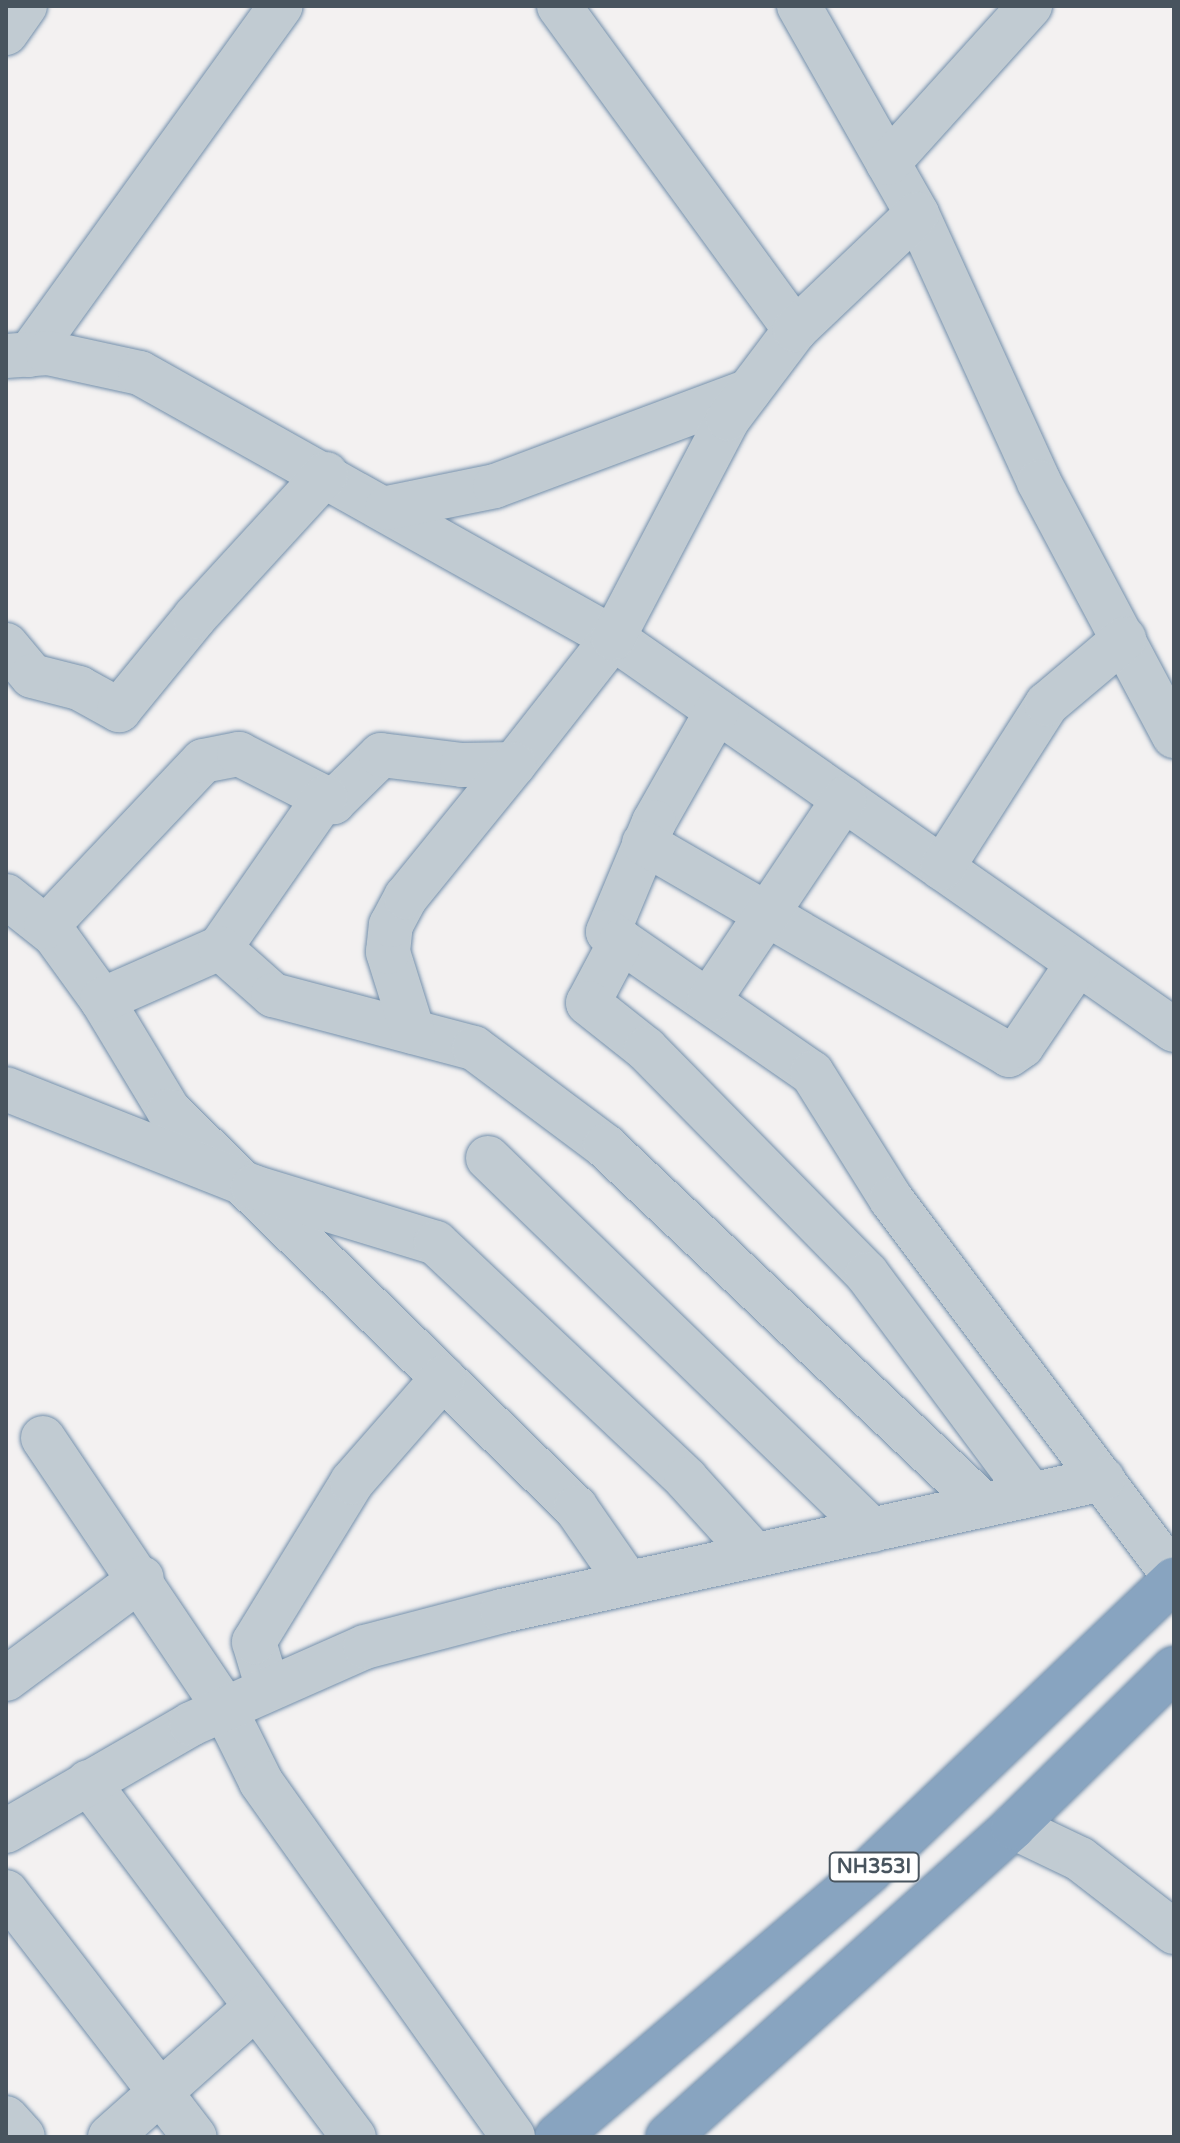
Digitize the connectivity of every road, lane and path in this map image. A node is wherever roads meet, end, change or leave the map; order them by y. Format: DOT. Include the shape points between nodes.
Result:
graph roads {
  1 [pos="25,6"];
  2 [pos="281,6"];
  3 [pos="559,6"];
  4 [pos="799,6"];
  5 [pos="1030,6"];
  6 [pos="6,33"];
  7 [pos="888,163"];
  8 [pos="917,214"];
  9 [pos="795,330"];
  10 [pos="18,356"];
  11 [pos="749,391"];
  12 [pos="326,474"];
  13 [pos="387,508"];
  14 [pos="613,638"];
  15 [pos="1124,639"];
  16 [pos="6,645"];
  17 [pos="717,711"];
  18 [pos="1174,736"];
  19 [pos="514,764"];
  20 [pos="325,797"];
  21 [pos="844,799"];
  22 [pos="644,843"];
  23 [pos="942,868"];
  24 [pos="6,896"];
  25 [pos="769,917"];
  26 [pos="46,927"];
  27 [pos="621,941"];
  28 [pos="220,948"];
  29 [pos="1078,963"];
  30 [pos="102,1000"];
  31 [pos="709,1000"];
  32 [pos="1174,1030"];
  33 [pos="413,1032"];
  34 [pos="6,1089"];
  35 [pos="488,1158"];
  36 [pos="253,1187"];
  37 [pos="443,1378"];
  38 [pos="43,1438"];
  39 [pos="1103,1479"];
  40 [pos="1031,1494"];
  41 [pos="984,1505"];
  42 [pos="872,1530"];
  43 [pos="755,1555"];
  44 [pos="142,1578"];
  45 [pos="1174,1578"];
  46 [pos="628,1583"];
  47 [pos="1174,1669"];
  48 [pos="6,1679"];
  49 [pos="268,1689"];
  50 [pos="225,1709"];
  51 [pos="88,1782"];
  52 [pos="1013,1827"];
  53 [pos="6,1831"];
  54 [pos="6,1892"];
  55 [pos="1174,1932"];
  56 [pos="255,2008"];
  57 [pos="160,2092"];
  58 [pos="6,2118"];
  59 [pos="23,2137"];
  60 [pos="110,2137"];
  61 [pos="195,2137"];
  62 [pos="354,2137"];
  63 [pos="513,2137"];
  64 [pos="557,2137"];
  65 [pos="668,2137"];
  1 -- 6 [label="street"];
  2 -- 10 [label="street"];
  3 -- 9 [label="street"];
  4 -- 7 [label="street"];
  5 -- 7 [label="street"];
  7 -- 8 [label="street"];
  8 -- 9 [label="street"];
  8 -- 15 [label="street" via="1039,482"];
  9 -- 11 [label="street"];
  10 -- 12 [label="street" via="48,353 140,373"];
  11 -- 13 [label="street" via="495,486"];
  11 -- 14 [label="street" via="728,419"];
  12 -- 13 [label="street"];
  12 -- 16 [label="street" via="195,617 119,710 79,688 32,676"];
  13 -- 14 [label="street"];
  14 -- 17 [label="street"];
  14 -- 19 [label="street"];
  15 -- 18 [label="street"];
  15 -- 23 [label="street" via="1047,704"];
  17 -- 21 [label="street"];
  17 -- 22 [label="street"];
  19 -- 20 [label="street" via="462,765 381,755 333,802"];
  19 -- 33 [label="street" via="406,897 391,925 388,952"];
  20 -- 26 [label="street" via="239,754 203,761"];
  20 -- 28 [label="street"];
  21 -- 23 [label="street"];
  21 -- 25 [label="street"];
  22 -- 25 [label="street"];
  22 -- 27 [label="street" via="608,932"];
  23 -- 29 [label="street"];
  24 -- 26 [label="street"];
  25 -- 29 [label="street" via="1009,1055 1022,1046"];
  25 -- 31 [label="street"];
  26 -- 30 [label="street"];
  27 -- 31 [label="street"];
  27 -- 40 [label="street" via="588,1003 646,1049 867,1274"];
  28 -- 30 [label="street"];
  28 -- 33 [label="street" via="273,995"];
  29 -- 32 [label="street"];
  30 -- 36 [label="street" via="169,1111"];
  31 -- 39 [label="street" via="812,1073 891,1199"];
  33 -- 41 [label="street" via="474,1048 605,1146"];
  34 -- 36 [label="street"];
  35 -- 42 [label="street"];
  36 -- 37 [label="street"];
  36 -- 43 [label="street" via="436,1243 686,1479"];
  37 -- 46 [label="street" via="576,1508"];
  37 -- 49 [label="street" via="352,1482 254,1642"];
  38 -- 44 [label="street"];
  39 -- 40 [label="street"];
  39 -- 45 [label="street"];
  40 -- 41 [label="street"];
  41 -- 42 [label="street"];
  42 -- 43 [label="street"];
  43 -- 46 [label="street"];
  44 -- 48 [label="street"];
  44 -- 50 [label="street"];
  45 -- 64 [label="highway, NH353I" via="869,1871"];
  46 -- 49 [label="street" via="365,1647"];
  47 -- 52 [label="highway, NH353I"];
  49 -- 50 [label="street"];
  50 -- 51 [label="street"];
  50 -- 63 [label="street" via="261,1782"];
  51 -- 53 [label="street"];
  51 -- 56 [label="street"];
  52 -- 55 [label="street" via="1080,1859"];
  52 -- 65 [label="highway, NH353I"];
  54 -- 57 [label="street"];
  56 -- 57 [label="street"];
  56 -- 62 [label="street"];
  57 -- 60 [label="street"];
  57 -- 61 [label="street"];
  58 -- 59 [label="street"];
}
